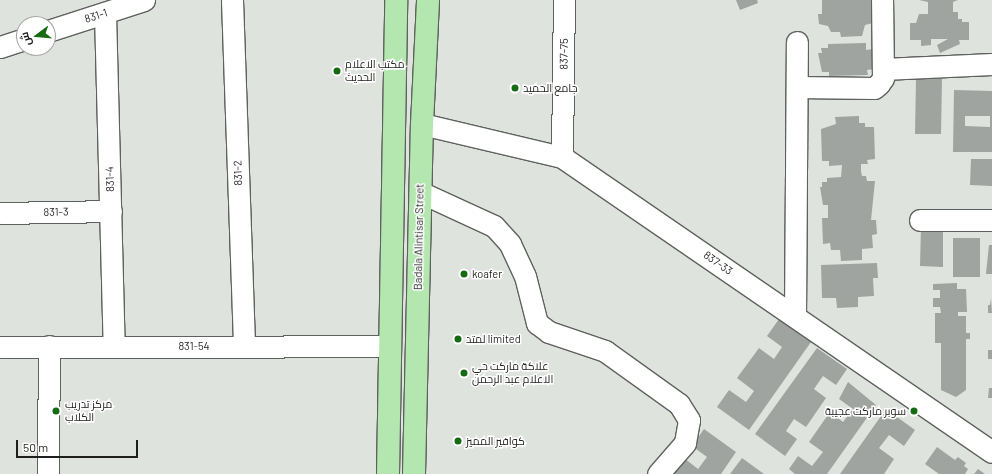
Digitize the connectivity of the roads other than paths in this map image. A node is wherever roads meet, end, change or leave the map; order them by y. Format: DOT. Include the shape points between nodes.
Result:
graph roads {
  1 [pos="144,0"];
  2 [pos="232,0"];
  3 [pos="386,0"];
  4 [pos="396,0"];
  5 [pos="428,0"];
  6 [pos="564,0"];
  7 [pos="882,0"];
  8 [pos="105,13"];
  9 [pos="56,28"];
  10 [pos="16,42"];
  11 [pos="797,42"];
  12 [pos="0,47"];
  13 [pos="992,64"];
  14 [pos="394,68"];
  15 [pos="883,69"];
  16 [pos="797,87"];
  17 [pos="422,124"];
  18 [pos="562,157"];
  19 [pos="420,192"];
  20 [pos="111,211"];
  21 [pos="0,213"];
  22 [pos="920,220"];
  23 [pos="992,220"];
  24 [pos="795,316"];
  25 [pos="49,346"];
  26 [pos="114,346"];
  27 [pos="244,346"];
  28 [pos="389,346"];
  29 [pos="0,347"];
  30 [pos="992,452"];
  31 [pos="48,474"];
  32 [pos="388,474"];
  33 [pos="414,474"];
  34 [pos="658,474"];
  1 -- 8 [label="street, 831-1"];
  2 -- 27 [label="street, 831-2"];
  3 -- 14 [label="main road"];
  4 -- 14 [label="main road"];
  5 -- 17 [label="main road, Badala Alintisar Street"];
  6 -- 18 [label="street, 837-75"];
  7 -- 15 [label="street"];
  8 -- 9 [label="street, 831-1"];
  8 -- 20 [label="street, 831-4"];
  10 -- 12 [label="street"];
  11 -- 16 [label="street"];
  13 -- 15 [label="street"];
  14 -- 28 [label="main road"];
  15 -- 16 [label="street" via="883,78 874,88"];
  16 -- 24 [label="street"];
  17 -- 18 [label="street, 837-33"];
  17 -- 19 [label="main road, Badala Alintisar Street"];
  18 -- 24 [label="street, 837-33"];
  19 -- 33 [label="main road, Badala Alintisar Street"];
  19 -- 34 [label="street" via="494,226 510,244 524,276 537,323 549,332 605,351 679,404 689,420 685,443"];
  20 -- 21 [label="street, 831-3"];
  20 -- 26 [label="street, 831-4"];
  22 -- 23 [label="street"];
  24 -- 30 [label="street, 837-33"];
  25 -- 26 [label="street, 831-54"];
  25 -- 29 [label="street, 831-54"];
  25 -- 31 [label="street"];
  26 -- 27 [label="street, 831-54"];
  27 -- 28 [label="street, 831-54"];
  28 -- 32 [label="main road"];
}
